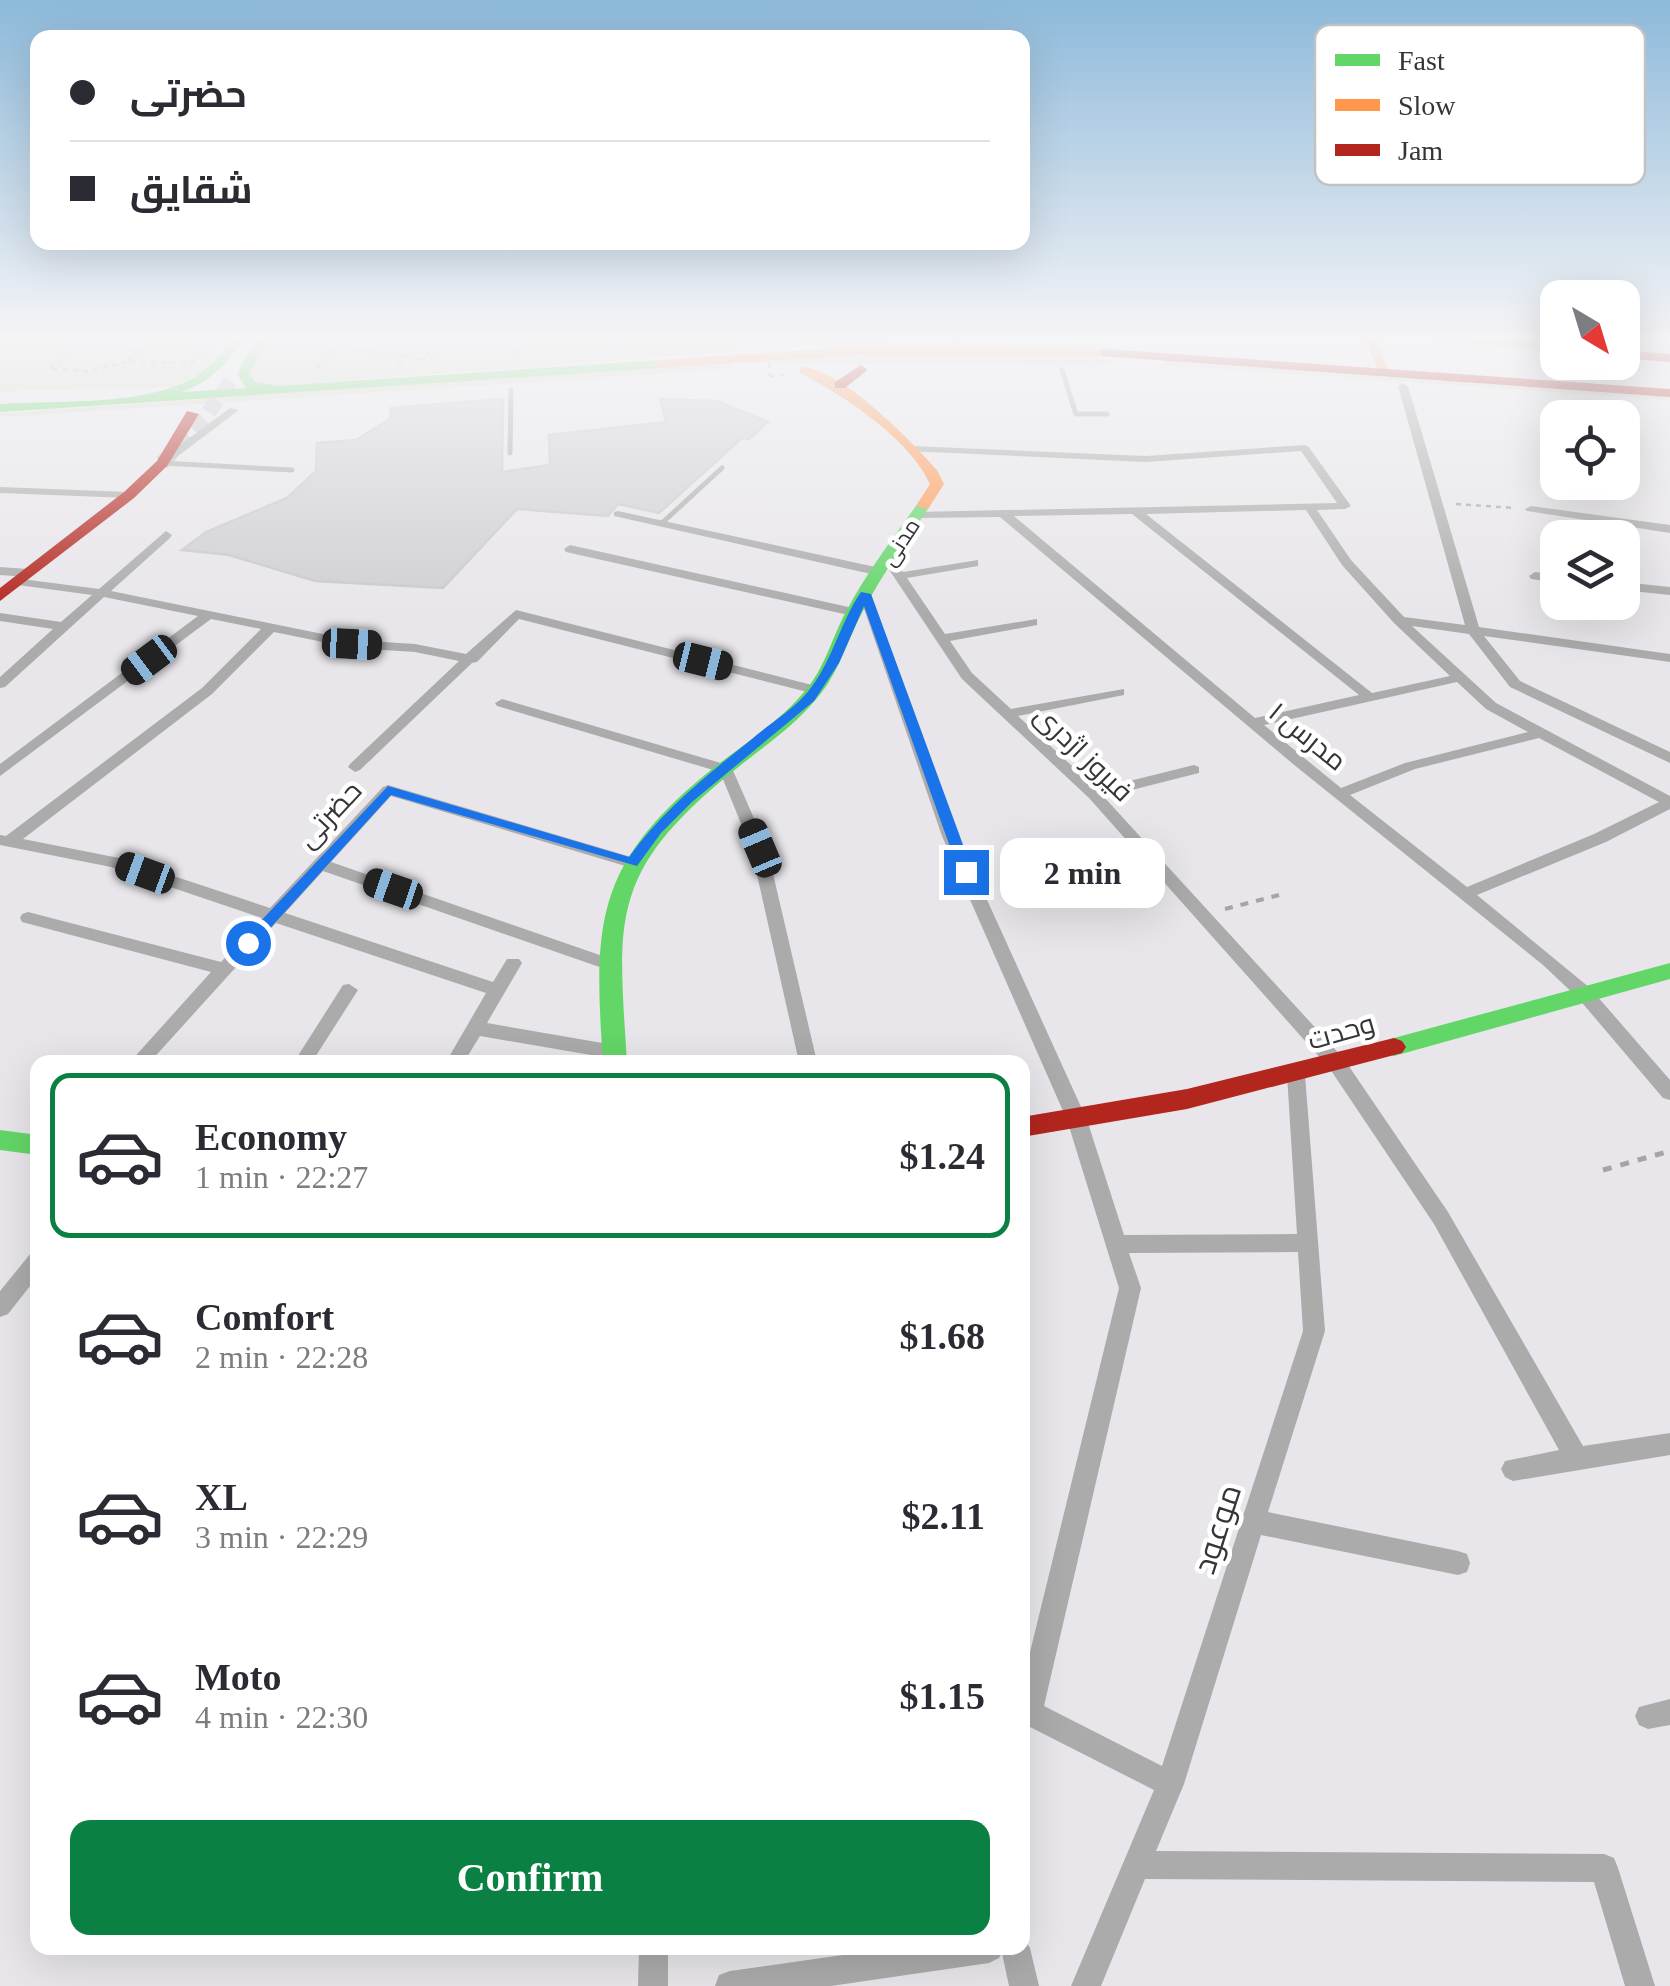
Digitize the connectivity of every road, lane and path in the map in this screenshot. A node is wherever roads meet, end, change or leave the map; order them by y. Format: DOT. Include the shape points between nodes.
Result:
graph roads {
  1 [pos="183,429"];
  2 [pos="209,429"];
  3 [pos="510,429"];
  4 [pos="892,429"];
  5 [pos="1411,429"];
  6 [pos="912,450"];
  7 [pos="510,453"];
  8 [pos="162,463"];
  9 [pos="722,468"];
  10 [pos="292,470"];
  11 [pos="0,490"];
  12 [pos="128,496"];
  13 [pos="1436,502"];
  14 [pos="1309,506"];
  15 [pos="1531,509"];
  16 [pos="1135,511"];
  17 [pos="618,514"];
  18 [pos="1004,514"];
  19 [pos="917,515"];
  20 [pos="662,524"];
  21 [pos="1670,528"];
  22 [pos="166,535"];
  23 [pos="570,549"];
  24 [pos="974,563"];
  25 [pos="890,569"];
  26 [pos="1536,576"];
  27 [pos="1540,576"];
  28 [pos="12,580"];
  29 [pos="1640,588"];
  30 [pos="1670,591"];
  31 [pos="104,593"];
  32 [pos="859,603"];
  33 [pos="208,615"];
  34 [pos="0,617"];
  35 [pos="1399,620"];
  36 [pos="1032,622"];
  37 [pos="65,627"];
  38 [pos="270,628"];
  39 [pos="1472,630"];
  40 [pos="942,638"];
  41 [pos="1670,658"];
  42 [pos="472,659"];
  43 [pos="1458,678"];
  44 [pos="0,684"];
  45 [pos="815,690"];
  46 [pos="1120,692"];
  47 [pos="1366,696"];
  48 [pos="502,703"];
  49 [pos="1008,714"];
  50 [pos="1252,722"];
  51 [pos="1540,733"];
  52 [pos="1635,741"];
  53 [pos="1670,745"];
  54 [pos="1670,758"];
  55 [pos="356,768"];
  56 [pos="726,769"];
  57 [pos="1194,770"];
  58 [pos="0,771"];
  59 [pos="1339,794"];
  60 [pos="1094,795"];
  61 [pos="1670,803"];
  62 [pos="4,841"];
  63 [pos="632,863"];
  64 [pos="320,864"];
  65 [pos="1158,866"];
  66 [pos="1075,882"];
  67 [pos="1465,894"];
  68 [pos="1279,895"];
  69 [pos="1203,915"];
  70 [pos="271,917"];
  71 [pos="28,918"];
  72 [pos="512,964"];
  73 [pos="611,965"];
  74 [pos="224,968"];
  75 [pos="1670,971"];
  76 [pos="349,990"];
  77 [pos="497,990"];
  78 [pos="1584,993"];
  79 [pos="474,1028"];
  80 [pos="146,1055"];
  81 [pos="307,1055"];
  82 [pos="459,1055"];
  83 [pos="605,1055"];
  84 [pos="615,1055"];
  85 [pos="806,1055"];
  86 [pos="1337,1064"];
  87 [pos="1296,1075"];
  88 [pos="1670,1093"];
  89 [pos="1076,1120"];
  90 [pos="1030,1126"];
  91 [pos="0,1140"];
  92 [pos="30,1144"];
  93 [pos="1670,1152"];
  94 [pos="1603,1170"];
  95 [pos="1308,1243"];
  96 [pos="1116,1244"];
  97 [pos="30,1270"];
  98 [pos="0,1307"];
  99 [pos="1670,1444"];
  100 [pos="1577,1458"];
  101 [pos="1512,1469"];
  102 [pos="1253,1521"];
  103 [pos="1458,1563"];
  104 [pos="1030,1697"];
  105 [pos="1030,1715"];
  106 [pos="1170,1784"];
  107 [pos="1136,1865"];
  108 [pos="654,1955"];
  109 [pos="941,1955"];
  110 [pos="1017,1955"];
  111 [pos="653,1986"];
  112 [pos="730,1986"];
  113 [pos="1024,1986"];
  114 [pos="1086,1986"];
  115 [pos="1640,1986"];
  1 -- 8 [label="main road"];
  2 -- 8 [label="street"];
  3 -- 7 [label="lane"];
  4 -- 6 [label="main road, مدنی"];
  5 -- 13 [label="street"];
  6 -- 14 [label="street" via="1146,459 1304,448 1345,506"];
  6 -- 19 [label="main road, مدنی" via="937,484"];
  8 -- 10 [label="lane"];
  8 -- 12 [label="main road"];
  9 -- 20 [label="lane"];
  11 -- 12 [label="street"];
  12 -- 28 [label="main road"];
  13 -- 15 [label="path"];
  13 -- 39 [label="street"];
  14 -- 16 [label="street"];
  14 -- 35 [label="street" via="1346,562"];
  15 -- 21 [label="street"];
  16 -- 18 [label="street"];
  16 -- 47 [label="street"];
  17 -- 20 [label="street"];
  18 -- 19 [label="street"];
  18 -- 50 [label="street, مدرس ۱"];
  19 -- 25 [label="main road, مدنی"];
  20 -- 25 [label="street"];
  22 -- 31 [label="street"];
  23 -- 32 [label="street"];
  24 -- 25 [label="street"];
  25 -- 32 [label="main road, مدنی"];
  25 -- 40 [label="street, فیروز اژدری"];
  26 -- 27 [label="street"];
  28 -- 31 [label="street"];
  29 -- 30 [label="street"];
  31 -- 33 [label="street"];
  31 -- 37 [label="street"];
  32 -- 45 [label="main road, مدنی"];
  32 -- 89 [label="street" via="950,836"];
  33 -- 38 [label="street"];
  33 -- 58 [label="street"];
  34 -- 37 [label="street"];
  35 -- 39 [label="street"];
  35 -- 43 [label="street"];
  36 -- 40 [label="street"];
  37 -- 44 [label="street"];
  38 -- 42 [label="street"];
  38 -- 62 [label="street" via="207,691"];
  39 -- 41 [label="street"];
  39 -- 52 [label="street" via="1515,684"];
  40 -- 49 [label="street, فیروز اژدری" via="967,676"];
  42 -- 45 [label="street" via="516,614"];
  42 -- 55 [label="street"];
  43 -- 47 [label="street"];
  43 -- 51 [label="street"];
  45 -- 56 [label="main road, مدنی"];
  46 -- 49 [label="street"];
  47 -- 50 [label="street"];
  48 -- 56 [label="street"];
  49 -- 60 [label="street, فیروز اژدری"];
  50 -- 59 [label="street, مدرس ۱"];
  51 -- 59 [label="street" via="1410,766"];
  51 -- 61 [label="street"];
  52 -- 53 [label="street"];
  52 -- 54 [label="street"];
  56 -- 63 [label="main road, مدنی" via="687,798"];
  56 -- 85 [label="street" via="760,848"];
  57 -- 60 [label="street"];
  59 -- 67 [label="street, مدرس ۱"];
  60 -- 65 [label="street, فیروز اژدری"];
  61 -- 67 [label="street"];
  62 -- 70 [label="street" via="113,862"];
  63 -- 64 [label="street, حضرتی" via="388,790"];
  63 -- 73 [label="main road, مدنی" via="615,899"];
  64 -- 70 [label="street, حضرتی"];
  64 -- 73 [label="street"];
  65 -- 66 [label="path"];
  65 -- 69 [label="street, فیروز اژدری"];
  67 -- 78 [label="street, مدرس ۱"];
  68 -- 69 [label="path"];
  69 -- 86 [label="street, فیروز اژدری"];
  70 -- 74 [label="street, حضرتی"];
  70 -- 77 [label="street"];
  71 -- 74 [label="street"];
  72 -- 77 [label="street"];
  73 -- 84 [label="main road, مدنی"];
  74 -- 80 [label="street, حضرتی"];
  75 -- 78 [label="main road, وحدت"];
  76 -- 81 [label="street"];
  77 -- 79 [label="street"];
  78 -- 86 [label="main road, وحدت"];
  78 -- 88 [label="street, مدرس ۱"];
  79 -- 82 [label="street"];
  79 -- 83 [label="street"];
  86 -- 87 [label="main road, وحدت"];
  86 -- 100 [label="street, فیروز اژدری" via="1441,1218"];
  87 -- 89 [label="main road, وحدت"];
  87 -- 95 [label="street, موعود"];
  89 -- 90 [label="main road, وحدت"];
  89 -- 96 [label="street"];
  91 -- 92 [label="main road"];
  93 -- 94 [label="path"];
  95 -- 96 [label="street"];
  95 -- 102 [label="street, موعود" via="1314,1331"];
  96 -- 104 [label="street" via="1130,1288"];
  97 -- 98 [label="street"];
  99 -- 100 [label="street"];
  100 -- 101 [label="street"];
  102 -- 103 [label="street"];
  102 -- 106 [label="street, موعود"];
  105 -- 106 [label="street"];
  106 -- 107 [label="street, موعود"];
  107 -- 114 [label="street, موعود"];
  107 -- 115 [label="street" via="1604,1868"];
  108 -- 111 [label="street"];
  109 -- 112 [label="street"];
  110 -- 113 [label="street"];
}
